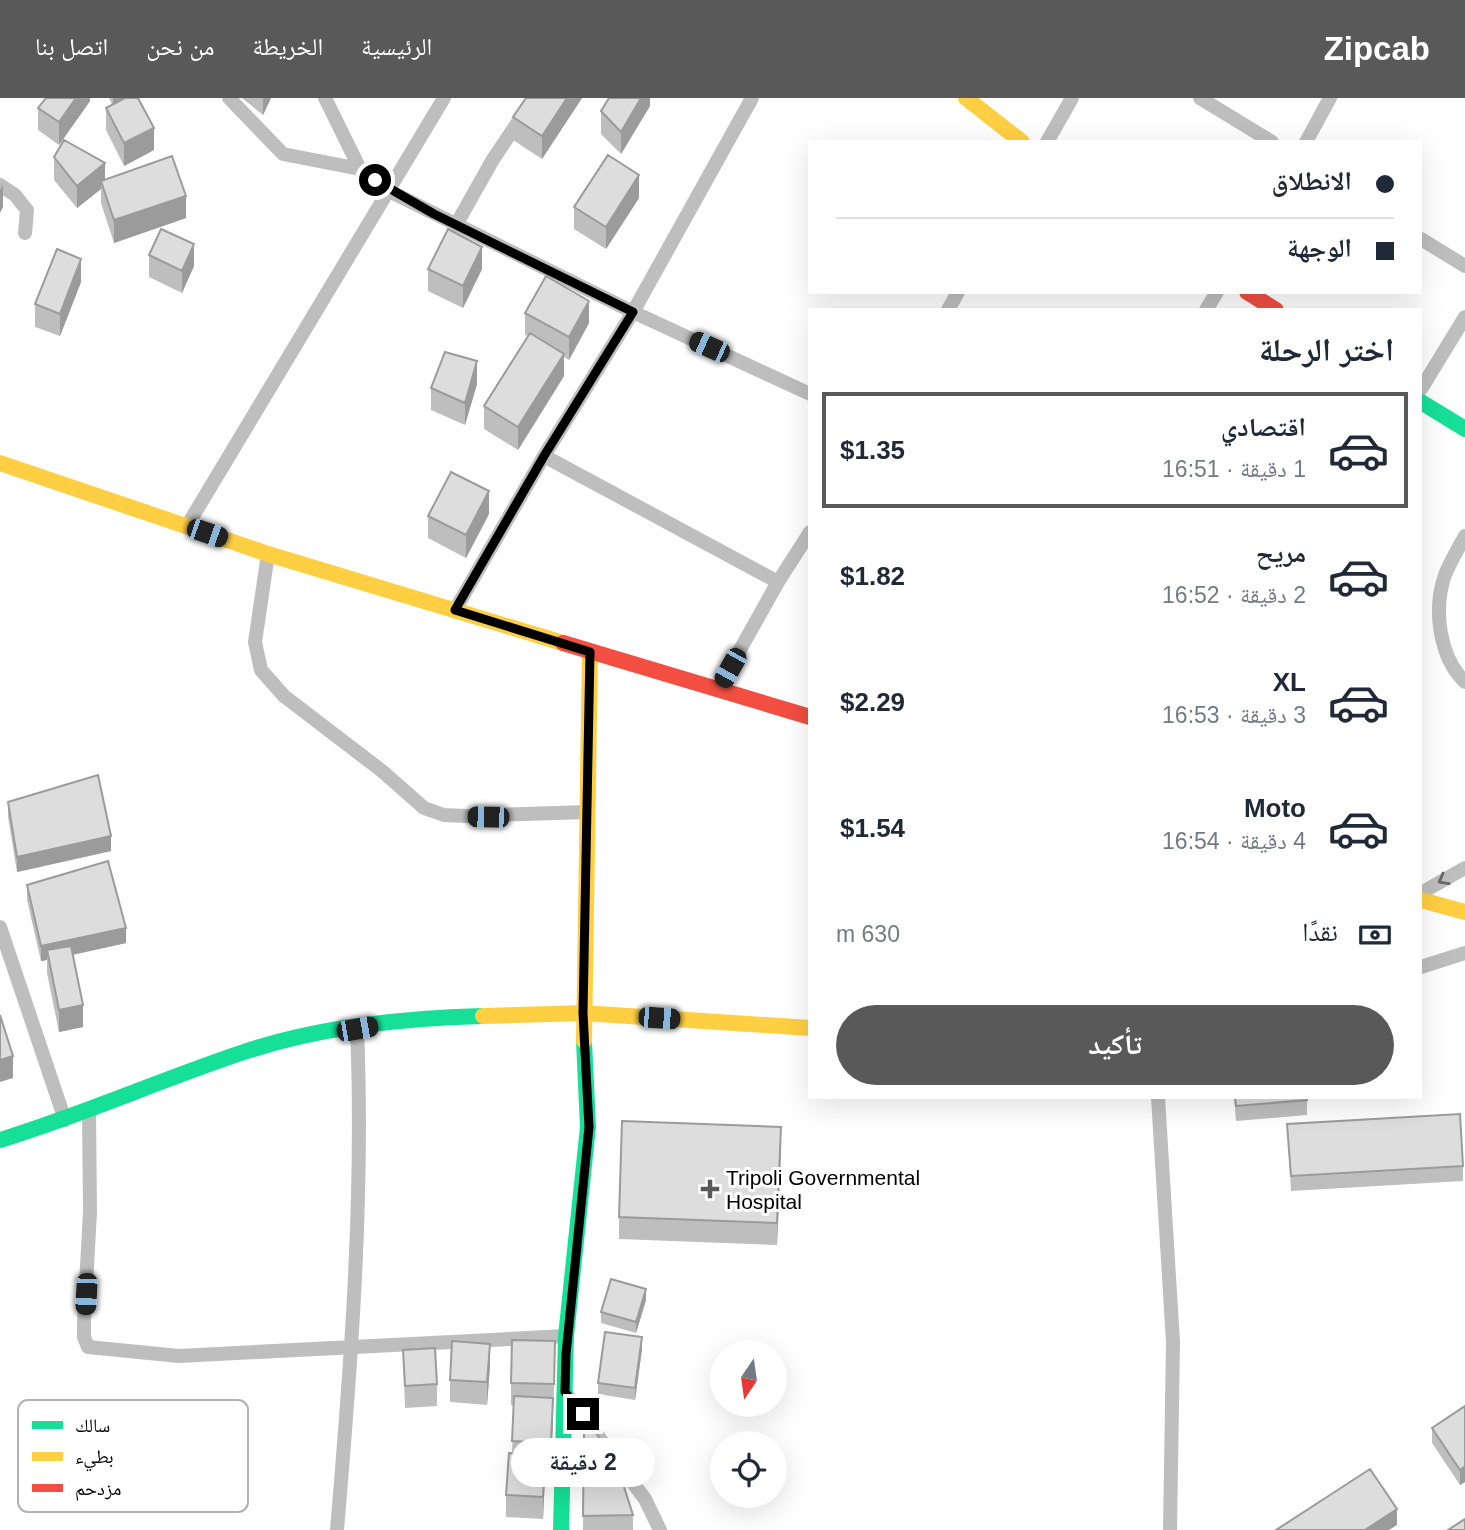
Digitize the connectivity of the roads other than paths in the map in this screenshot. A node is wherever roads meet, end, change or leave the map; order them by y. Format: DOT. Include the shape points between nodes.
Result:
graph roads {
  1 [pos="229,98"];
  2 [pos="325,98"];
  3 [pos="444,98"];
  4 [pos="534,98"];
  5 [pos="752,98"];
  6 [pos="966,98"];
  7 [pos="1072,98"];
  8 [pos="1200,98"];
  9 [pos="1330,98"];
  10 [pos="1019,140"];
  11 [pos="1048,140"];
  12 [pos="1269,140"];
  13 [pos="1307,140"];
  14 [pos="360,169"];
  15 [pos="0,186"];
  16 [pos="389,191"];
  17 [pos="456,225"];
  18 [pos="25,233"];
  19 [pos="1422,240"];
  20 [pos="1465,266"];
  21 [pos="1250,294"];
  22 [pos="1273,308"];
  23 [pos="633,312"];
  24 [pos="1465,317"];
  25 [pos="1422,387"];
  26 [pos="808,393"];
  27 [pos="1422,403"];
  28 [pos="1465,429"];
  29 [pos="544,456"];
  30 [pos="0,463"];
  31 [pos="187,526"];
  32 [pos="808,535"];
  33 [pos="1465,536"];
  34 [pos="268,554"];
  35 [pos="778,582"];
  36 [pos="455,610"];
  37 [pos="590,652"];
  38 [pos="1465,682"];
  39 [pos="718,689"];
  40 [pos="808,716"];
  41 [pos="587,812"];
  42 [pos="1465,869"];
  43 [pos="1422,891"];
  44 [pos="1422,900"];
  45 [pos="1465,912"];
  46 [pos="0,927"];
  47 [pos="1465,953"];
  48 [pos="1422,967"];
  49 [pos="583,1013"];
  50 [pos="808,1028"];
  51 [pos="357,1029"];
  52 [pos="1158,1099"];
  53 [pos="89,1111"];
  54 [pos="65,1120"];
  55 [pos="0,1140"];
  56 [pos="566,1336"];
  57 [pos="351,1346"];
  58 [pos="565,1392"];
  59 [pos="337,1530"];
  60 [pos="561,1530"];
  61 [pos="660,1530"];
  62 [pos="1170,1530"];
  1 -- 14 [label="street" via="283,155"];
  2 -- 14 [label="street"];
  3 -- 16 [label="street"];
  4 -- 17 [label="street"];
  5 -- 23 [label="street"];
  6 -- 10 [label="street"];
  7 -- 11 [label="street"];
  8 -- 12 [label="street"];
  9 -- 13 [label="street"];
  14 -- 16 [label="street"];
  15 -- 18 [label="street" via="27,210"];
  16 -- 17 [label="street"];
  16 -- 31 [label="street"];
  17 -- 23 [label="street"];
  19 -- 20 [label="street"];
  21 -- 22 [label="street"];
  23 -- 26 [label="street"];
  23 -- 29 [label="street"];
  24 -- 25 [label="street"];
  27 -- 28 [label="street"];
  29 -- 35 [label="street"];
  29 -- 36 [label="street"];
  30 -- 31 [label="street"];
  31 -- 34 [label="street"];
  32 -- 35 [label="street"];
  33 -- 38 [label="street" via="1445,574 1439,617 1449,659"];
  34 -- 36 [label="street"];
  34 -- 41 [label="street" via="255,642 261,670 284,696 424,808 466,816"];
  35 -- 39 [label="street"];
  36 -- 37 [label="street"];
  37 -- 39 [label="street"];
  37 -- 41 [label="street"];
  39 -- 40 [label="street"];
  41 -- 49 [label="street"];
  42 -- 43 [label="street, one-way"];
  44 -- 45 [label="street"];
  46 -- 54 [label="street"];
  47 -- 48 [label="street"];
  49 -- 50 [label="street"];
  49 -- 51 [label="street" via="425,1017"];
  49 -- 56 [label="street" via="587,1166"];
  51 -- 53 [label="street" via="243,1052"];
  51 -- 57 [label="street"];
  52 -- 62 [label="street" via="1173,1342"];
  53 -- 54 [label="street"];
  53 -- 57 [label="street" via="84,1321 88,1347 179,1356"];
  54 -- 55 [label="street"];
  56 -- 57 [label="street"];
  56 -- 58 [label="street"];
  57 -- 59 [label="street"];
  58 -- 60 [label="street"];
  58 -- 61 [label="street" via="645,1499"];
}
